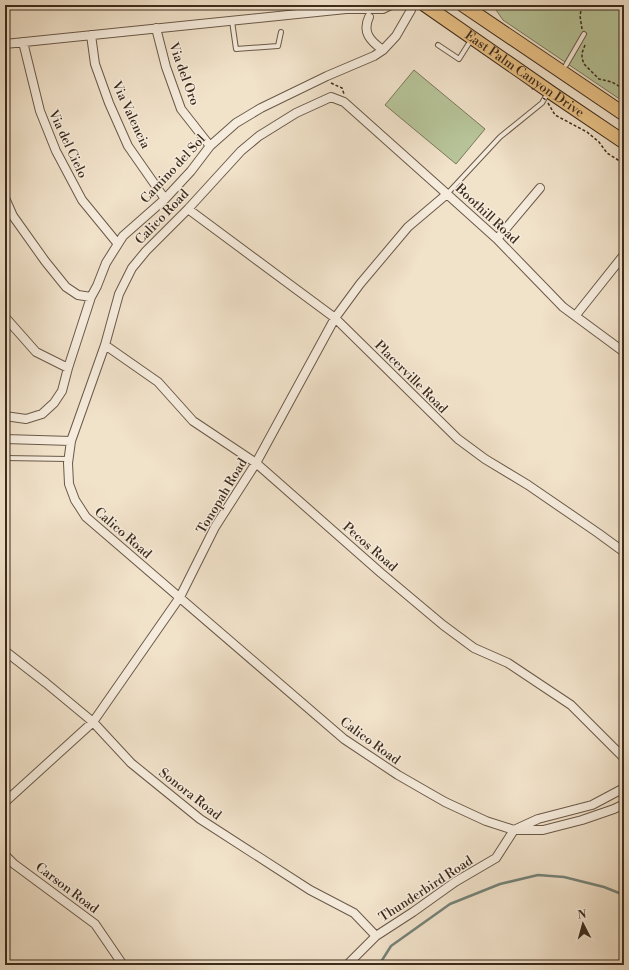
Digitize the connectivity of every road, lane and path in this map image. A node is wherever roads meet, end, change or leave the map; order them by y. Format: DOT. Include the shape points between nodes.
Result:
graph roads {
  1 [pos="411,5"];
  2 [pos="425,5"];
  3 [pos="463,5"];
  4 [pos="582,5"];
  5 [pos="387,7"];
  6 [pos="478,10"];
  7 [pos="366,13"];
  8 [pos="232,20"];
  9 [pos="156,28"];
  10 [pos="281,32"];
  11 [pos="584,34"];
  12 [pos="91,35"];
  13 [pos="472,38"];
  14 [pos="23,42"];
  15 [pos="5,44"];
  16 [pos="438,45"];
  17 [pos="383,50"];
  18 [pos="566,65"];
  19 [pos="327,76"];
  20 [pos="624,89"];
  21 [pos="331,97"];
  22 [pos="545,98"];
  23 [pos="342,102"];
  24 [pos="624,114"];
  25 [pos="624,142"];
  26 [pos="210,146"];
  27 [pos="624,162"];
  28 [pos="540,188"];
  29 [pos="447,194"];
  30 [pos="5,198"];
  31 [pos="165,199"];
  32 [pos="188,209"];
  33 [pos="497,239"];
  34 [pos="118,244"];
  35 [pos="623,256"];
  36 [pos="91,298"];
  37 [pos="576,316"];
  38 [pos="5,317"];
  39 [pos="335,318"];
  40 [pos="106,345"];
  41 [pos="624,352"];
  42 [pos="68,368"];
  43 [pos="5,416"];
  44 [pos="5,440"];
  45 [pos="71,441"];
  46 [pos="5,458"];
  47 [pos="69,459"];
  48 [pos="256,463"];
  49 [pos="624,552"];
  50 [pos="180,597"];
  51 [pos="5,651"];
  52 [pos="93,722"];
  53 [pos="624,758"];
  54 [pos="624,788"];
  55 [pos="5,802"];
  56 [pos="624,804"];
  57 [pos="514,830"];
  58 [pos="5,855"];
  59 [pos="376,936"];
  60 [pos="123,965"];
  61 [pos="347,965"];
  1 -- 17 [label="street, Camino del Sol" via="411,10 396,36"];
  2 -- 13 [label="main road, East Palm Canyon Drive"];
  3 -- 6 [label="main road, East Palm Canyon Drive"];
  4 -- 11 [label="path" via="580,16"];
  5 -- 7 [label="street" via="380,12"];
  6 -- 24 [label="main road, East Palm Canyon Drive"];
  7 -- 8 [label="street" via="346,9"];
  7 -- 17 [label="street" via="368,34 374,44"];
  8 -- 9 [label="street"];
  8 -- 10 [label="lane" via="236,49 278,46"];
  9 -- 12 [label="street"];
  9 -- 26 [label="street, Via del Oro" via="181,109"];
  11 -- 18 [label="lane"];
  11 -- 20 [label="path" via="587,42 582,53 584,64 600,79"];
  12 -- 14 [label="street"];
  12 -- 31 [label="street, Via Valencia" via="96,64 109,103 128,146"];
  13 -- 16 [label="lane" via="460,59"];
  13 -- 25 [label="main road, East Palm Canyon Drive"];
  14 -- 15 [label="street"];
  14 -- 34 [label="street, Via del Cielo" via="40,111 56,151 82,200"];
  17 -- 19 [label="street, Camino del Sol"];
  19 -- 23 [label="path" via="332,84 342,88"];
  19 -- 26 [label="street, Camino del Sol" via="261,108 236,124"];
  21 -- 23 [label="street, Boothill Road"];
  21 -- 32 [label="street, Calico Road" via="296,113 259,136 241,151"];
  22 -- 27 [label="path" via="555,115 587,132 607,153"];
  22 -- 29 [label="lane" via="500,137"];
  23 -- 29 [label="street, Boothill Road"];
  26 -- 31 [label="street, Camino del Sol"];
  28 -- 33 [label="street"];
  29 -- 33 [label="street, Boothill Road"];
  29 -- 39 [label="street, Tonopah Road" via="408,227"];
  30 -- 36 [label="street" via="13,216 66,287 78,295"];
  31 -- 34 [label="street, Camino del Sol" via="123,236"];
  32 -- 39 [label="street, Placerville Road"];
  32 -- 40 [label="street, Calico Road" via="132,268 119,294"];
  33 -- 37 [label="street, Boothill Road" via="563,307"];
  34 -- 36 [label="street, Camino del Sol" via="106,263"];
  35 -- 37 [label="street"];
  36 -- 42 [label="street, Camino del Sol"];
  37 -- 41 [label="street, Boothill Road"];
  38 -- 42 [label="street" via="36,352"];
  39 -- 48 [label="street, Tonopah Road"];
  39 -- 49 [label="street, Placerville Road" via="458,439"];
  40 -- 45 [label="street, Calico Road"];
  40 -- 48 [label="street, Pecos Road" via="158,382 193,421"];
  42 -- 43 [label="street, Camino del Sol" via="62,391 42,414 26,419"];
  44 -- 45 [label="street"];
  45 -- 47 [label="street, Calico Road"];
  46 -- 47 [label="lane"];
  47 -- 50 [label="street, Calico Road" via="69,484 86,517"];
  48 -- 50 [label="street, Tonopah Road" via="215,527"];
  48 -- 53 [label="street, Pecos Road" via="443,625 474,648 508,663 571,706"];
  50 -- 52 [label="street, Tonopah Road"];
  50 -- 57 [label="street, Calico Road" via="344,739 445,802"];
  51 -- 52 [label="street, Sonora Road"];
  52 -- 55 [label="street, Tonopah Road"];
  52 -- 59 [label="street, Sonora Road" via="131,763 200,819 310,890 354,913"];
  54 -- 57 [label="street" via="592,805 538,819"];
  56 -- 57 [label="street" via="582,820 543,830"];
  57 -- 59 [label="street, Thunderbird Road" via="496,858 455,882"];
  58 -- 60 [label="street, Carson Road" via="95,924"];
  59 -- 61 [label="street, Thunderbird Road"];
}
